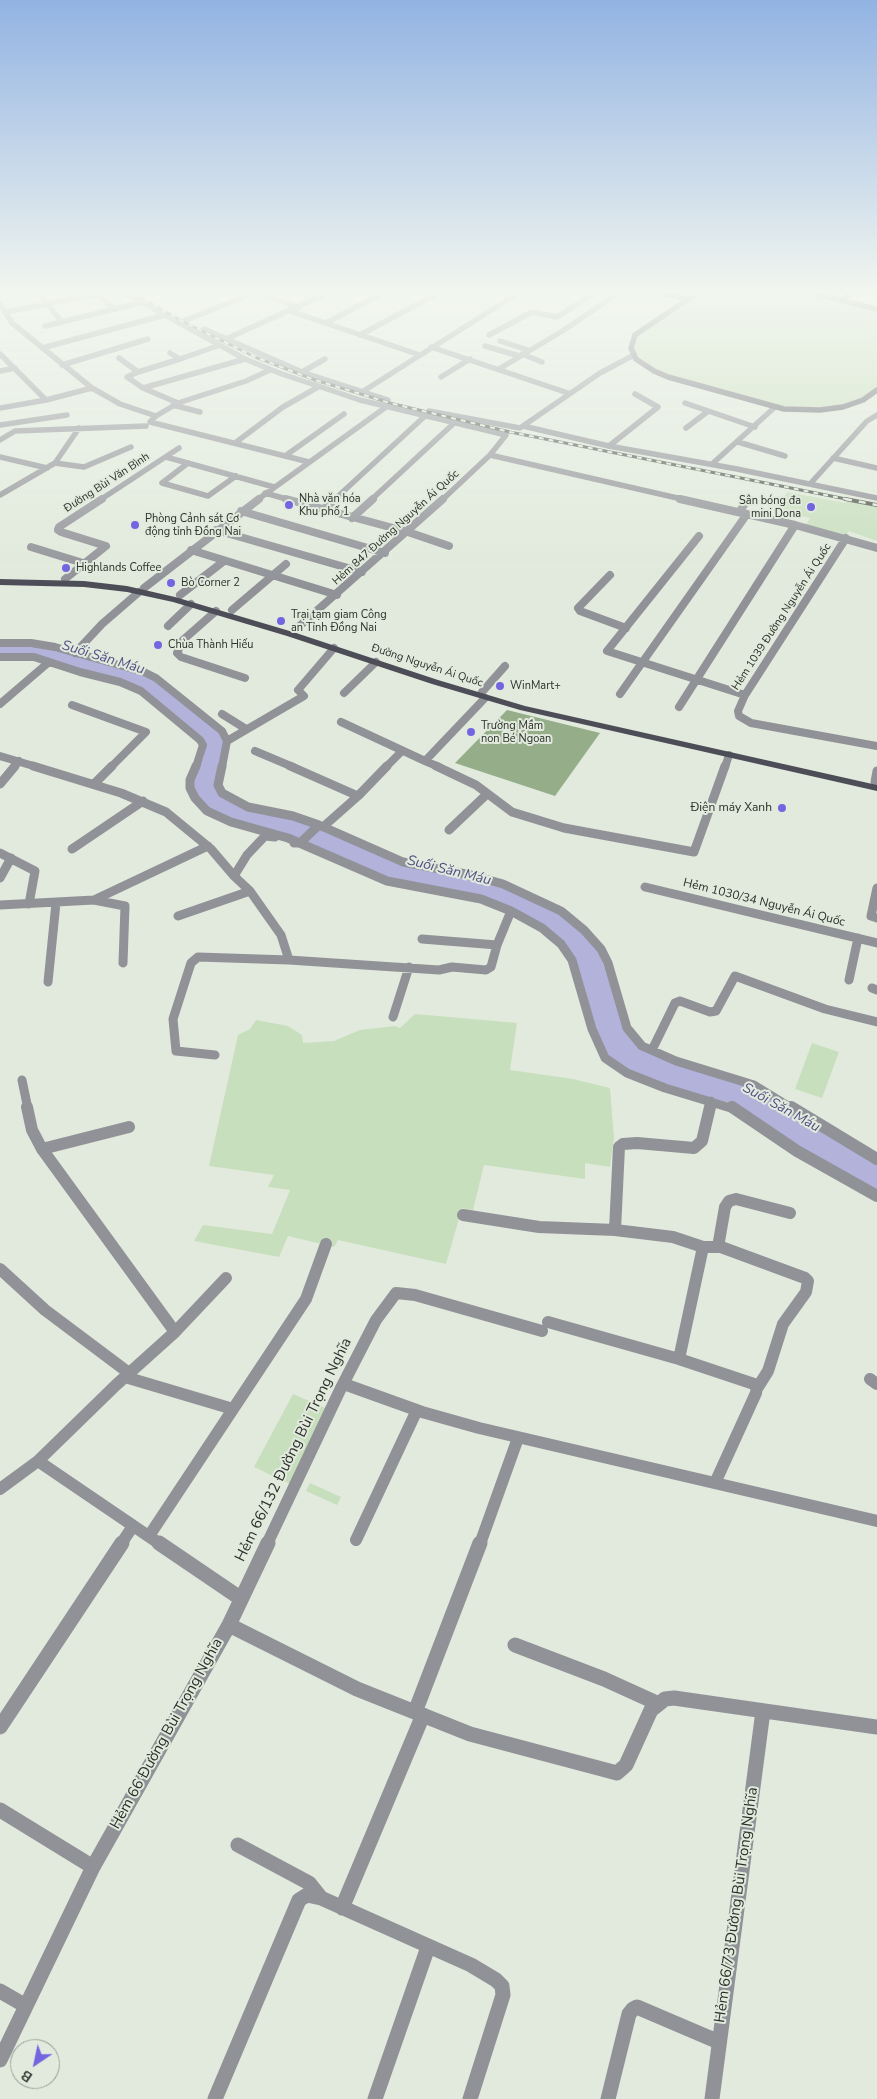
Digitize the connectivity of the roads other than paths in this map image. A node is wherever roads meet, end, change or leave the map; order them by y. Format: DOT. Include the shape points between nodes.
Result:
graph roads {
  1 [pos="34,388"];
  2 [pos="92,388"];
  3 [pos="143,388"];
  4 [pos="225,388"];
  5 [pos="316,388"];
  6 [pos="321,388"];
  7 [pos="350,388"];
  8 [pos="368,388"];
  9 [pos="553,388"];
  10 [pos="576,388"];
  11 [pos="706,388"];
  12 [pos="877,390"];
  13 [pos="362,392"];
  14 [pos="568,393"];
  15 [pos="634,394"];
  16 [pos="46,400"];
  17 [pos="686,403"];
  18 [pos="176,404"];
  19 [pos="386,407"];
  20 [pos="0,408"];
  21 [pos="775,408"];
  22 [pos="200,412"];
  23 [pos="707,412"];
  24 [pos="344,414"];
  25 [pos="16,415"];
  26 [pos="67,415"];
  27 [pos="877,415"];
  28 [pos="156,416"];
  29 [pos="425,416"];
  30 [pos="454,424"];
  31 [pos="0,425"];
  32 [pos="146,426"];
  33 [pos="523,426"];
  34 [pos="755,427"];
  35 [pos="79,428"];
  36 [pos="686,428"];
  37 [pos="15,431"];
  38 [pos="0,440"];
  39 [pos="738,442"];
  40 [pos="235,443"];
  41 [pos="609,446"];
  42 [pos="132,447"];
  43 [pos="179,448"];
  44 [pos="490,455"];
  45 [pos="166,456"];
  46 [pos="285,456"];
  47 [pos="785,456"];
  48 [pos="0,457"];
  49 [pos="833,458"];
  50 [pos="309,462"];
  51 [pos="55,463"];
  52 [pos="188,463"];
  53 [pos="712,464"];
  54 [pos="47,468"];
  55 [pos="877,468"];
  56 [pos="236,476"];
  57 [pos="810,484"];
  58 [pos="274,486"];
  59 [pos="265,493"];
  60 [pos="0,495"];
  61 [pos="877,498"];
  62 [pos="747,501"];
  63 [pos="324,509"];
  64 [pos="241,511"];
  65 [pos="739,512"];
  66 [pos="747,514"];
  67 [pos="352,518"];
  68 [pos="795,525"];
  69 [pos="216,530"];
  70 [pos="408,532"];
  71 [pos="699,536"];
  72 [pos="846,538"];
  73 [pos="449,546"];
  74 [pos="31,547"];
  75 [pos="877,548"];
  76 [pos="191,550"];
  77 [pos="385,553"];
  78 [pos="224,561"];
  79 [pos="84,563"];
  80 [pos="286,564"];
  81 [pos="362,572"];
  82 [pos="610,575"];
  83 [pos="271,576"];
  84 [pos="0,578"];
  85 [pos="64,581"];
  86 [pos="0,582"];
  87 [pos="142,590"];
  88 [pos="180,595"];
  89 [pos="337,596"];
  90 [pos="191,604"];
  91 [pos="232,610"];
  92 [pos="216,611"];
  93 [pos="168,626"];
  94 [pos="626,628"];
  95 [pos="295,630"];
  96 [pos="0,644"];
  97 [pos="334,648"];
  98 [pos="75,652"];
  99 [pos="0,658"];
  100 [pos="49,662"];
  101 [pos="376,662"];
  102 [pos="643,663"];
  103 [pos="505,666"];
  104 [pos="245,678"];
  105 [pos="695,680"];
  106 [pos="344,693"];
  107 [pos="620,694"];
  108 [pos="484,695"];
  109 [pos="745,695"];
  110 [pos="0,704"];
  111 [pos="72,705"];
  112 [pos="679,707"];
  113 [pos="222,714"];
  114 [pos="341,722"];
  115 [pos="246,729"];
  116 [pos="227,741"];
  117 [pos="877,746"];
  118 [pos="255,751"];
  119 [pos="402,751"];
  120 [pos="729,755"];
  121 [pos="0,756"];
  122 [pos="425,761"];
  123 [pos="19,762"];
  124 [pos="844,778"];
  125 [pos="877,781"];
  126 [pos="0,784"];
  127 [pos="94,784"];
  128 [pos="487,794"];
  129 [pos="358,796"];
  130 [pos="143,801"];
  131 [pos="321,826"];
  132 [pos="450,830"];
  133 [pos="300,843"];
  134 [pos="208,846"];
  135 [pos="72,849"];
  136 [pos="0,854"];
  137 [pos="11,858"];
  138 [pos="234,876"];
  139 [pos="0,878"];
  140 [pos="645,887"];
  141 [pos="877,888"];
  142 [pos="250,891"];
  143 [pos="94,900"];
  144 [pos="56,903"];
  145 [pos="29,904"];
  146 [pos="0,906"];
  147 [pos="511,911"];
  148 [pos="178,916"];
  149 [pos="877,918"];
  150 [pos="858,938"];
  151 [pos="422,939"];
  152 [pos="877,943"];
  153 [pos="497,945"];
  154 [pos="289,960"];
  155 [pos="123,962"];
  156 [pos="409,968"];
  157 [pos="849,980"];
  158 [pos="48,982"];
  159 [pos="393,1017"];
  160 [pos="877,1022"];
  161 [pos="652,1050"];
  162 [pos="215,1055"];
  163 [pos="22,1080"];
  164 [pos="711,1101"];
  165 [pos="129,1127"];
  166 [pos="42,1149"];
  167 [pos="877,1159"];
  168 [pos="877,1196"];
  169 [pos="790,1212"];
  170 [pos="463,1215"];
  171 [pos="615,1230"];
  172 [pos="326,1244"];
  173 [pos="703,1247"];
  174 [pos="718,1247"];
  175 [pos="0,1269"];
  176 [pos="226,1278"];
  177 [pos="175,1332"];
  178 [pos="679,1359"];
  179 [pos="127,1375"];
  180 [pos="344,1384"];
  181 [pos="758,1387"];
  182 [pos="233,1409"];
  183 [pos="417,1410"];
  184 [pos="518,1438"];
  185 [pos="38,1461"];
  186 [pos="715,1483"];
  187 [pos="0,1489"];
  188 [pos="877,1521"];
  189 [pos="133,1526"];
  190 [pos="149,1536"];
  191 [pos="356,1540"];
  192 [pos="240,1598"];
  193 [pos="229,1625"];
  194 [pos="515,1645"];
  195 [pos="659,1704"];
  196 [pos="763,1711"];
  197 [pos="419,1714"];
  198 [pos="877,1726"];
  199 [pos="0,1727"];
  200 [pos="0,1810"];
  201 [pos="238,1845"];
  202 [pos="93,1867"];
  203 [pos="321,1898"];
  204 [pos="342,1908"];
  205 [pos="428,1947"];
  206 [pos="0,1992"];
  207 [pos="26,2006"];
  208 [pos="719,2042"];
  209 [pos="0,2060"];
  210 [pos="215,2099"];
  211 [pos="375,2099"];
  212 [pos="470,2099"];
  213 [pos="608,2099"];
  214 [pos="712,2099"];
  1 -- 16 [label="street"];
  2 -- 16 [label="street"];
  2 -- 28 [label="street" via="120,404"];
  3 -- 18 [label="street"];
  4 -- 18 [label="street"];
  5 -- 40 [label="street" via="283,407"];
  6 -- 19 [label="street"];
  7 -- 13 [label="street"];
  8 -- 13 [label="street"];
  9 -- 14 [label="street"];
  10 -- 14 [label="street"];
  11 -- 21 [label="street"];
  12 -- 21 [label="street" via="863,400 843,407 820,410"];
  13 -- 33 [label="street" via="432,411 514,428"];
  14 -- 33 [label="street"];
  15 -- 41 [label="street" via="658,407"];
  16 -- 25 [label="street"];
  17 -- 23 [label="street"];
  18 -- 22 [label="street"];
  18 -- 28 [label="street"];
  19 -- 29 [label="street"];
  19 -- 50 [label="street"];
  20 -- 25 [label="street"];
  21 -- 34 [label="street"];
  23 -- 34 [label="street"];
  23 -- 36 [label="street"];
  24 -- 46 [label="street"];
  25 -- 26 [label="street"];
  25 -- 31 [label="street"];
  25 -- 37 [label="street"];
  27 -- 49 [label="street" via="867,421"];
  28 -- 40 [label="street" via="150,422"];
  29 -- 30 [label="street"];
  29 -- 63 [label="street"];
  30 -- 44 [label="street, Hẻm 847 Đường Nguyễn Ái Quốc" via="506,435"];
  30 -- 67 [label="street"];
  32 -- 35 [label="street"];
  33 -- 41 [label="street"];
  34 -- 39 [label="street"];
  35 -- 37 [label="street"];
  35 -- 51 [label="street"];
  37 -- 38 [label="street"];
  39 -- 47 [label="street"];
  39 -- 53 [label="street"];
  40 -- 46 [label="street"];
  41 -- 53 [label="street"];
  42 -- 51 [label="street" via="84,467"];
  43 -- 45 [label="street, Đường Bùi Văn Bình"];
  44 -- 65 [label="street"];
  44 -- 70 [label="street, Hẻm 847 Đường Nguyễn Ái Quốc"];
  45 -- 52 [label="street"];
  45 -- 79 [label="street, Đường Bùi Văn Bình" via="60,527 58,530 61,532 106,546"];
  46 -- 50 [label="street"];
  48 -- 54 [label="street"];
  49 -- 55 [label="street"];
  49 -- 57 [label="street"];
  50 -- 58 [label="street"];
  51 -- 54 [label="street"];
  52 -- 56 [label="street"];
  52 -- 56 [label="street" via="162,483 208,496"];
  53 -- 57 [label="street"];
  54 -- 60 [label="street"];
  56 -- 58 [label="street"];
  57 -- 61 [label="street"];
  58 -- 59 [label="street"];
  59 -- 63 [label="street"];
  59 -- 64 [label="street"];
  62 -- 65 [label="street"];
  63 -- 67 [label="street"];
  64 -- 69 [label="street"];
  64 -- 77 [label="street"];
  65 -- 66 [label="street"];
  66 -- 68 [label="street"];
  66 -- 102 [label="street"];
  67 -- 70 [label="street"];
  68 -- 72 [label="street"];
  68 -- 105 [label="street"];
  69 -- 76 [label="street"];
  69 -- 81 [label="street"];
  70 -- 73 [label="street"];
  70 -- 77 [label="street, Hẻm 847 Đường Nguyễn Ái Quốc"];
  71 -- 94 [label="street"];
  72 -- 75 [label="street"];
  72 -- 109 [label="street, Hẻm 1039 Đường Nguyễn Ái Quốc"];
  74 -- 79 [label="street"];
  76 -- 78 [label="street"];
  76 -- 87 [label="street"];
  77 -- 81 [label="street, Hẻm 847 Đường Nguyễn Ái Quốc"];
  78 -- 83 [label="street"];
  78 -- 88 [label="street"];
  79 -- 85 [label="street, Đường Bùi Văn Bình"];
  80 -- 83 [label="street"];
  81 -- 89 [label="street, Hẻm 847 Đường Nguyễn Ái Quốc"];
  82 -- 94 [label="street" via="578,608"];
  83 -- 89 [label="street"];
  83 -- 91 [label="street"];
  84 -- 85 [label="main road, Đường Nguyễn Ái Quốc"];
  85 -- 86 [label="main road, Đường Nguyễn Ái Quốc"];
  85 -- 87 [label="main road, Đường Nguyễn Ái Quốc"];
  87 -- 88 [label="main road, Đường Nguyễn Ái Quốc"];
  87 -- 90 [label="main road, Đường Nguyễn Ái Quốc"];
  87 -- 98 [label="street"];
  88 -- 91 [label="main road, Đường Nguyễn Ái Quốc"];
  89 -- 95 [label="street, Hẻm 847 Đường Nguyễn Ái Quốc"];
  90 -- 92 [label="main road, Đường Nguyễn Ái Quốc"];
  90 -- 93 [label="street"];
  91 -- 95 [label="main road, Đường Nguyễn Ái Quốc"];
  92 -- 97 [label="main road, Đường Nguyễn Ái Quốc"];
  92 -- 104 [label="street" via="183,640 177,653"];
  94 -- 102 [label="street" via="607,651"];
  95 -- 108 [label="main road, Đường Nguyễn Ái Quốc"];
  96 -- 98 [label="street" via="31,643"];
  97 -- 101 [label="main road, Đường Nguyễn Ái Quốc"];
  97 -- 115 [label="street" via="298,690 304,696"];
  98 -- 116 [label="street" via="156,678 222,731"];
  99 -- 100 [label="street" via="34,657"];
  100 -- 110 [label="street"];
  100 -- 133 [label="street" via="141,691 203,745 190,788 207,811 231,822"];
  101 -- 106 [label="street"];
  101 -- 108 [label="main road, Đường Nguyễn Ái Quốc"];
  102 -- 105 [label="street"];
  102 -- 107 [label="street"];
  103 -- 108 [label="street"];
  105 -- 109 [label="street"];
  105 -- 112 [label="street"];
  108 -- 120 [label="main road, Đường Nguyễn Ái Quốc" via="561,718"];
  108 -- 122 [label="street"];
  108 -- 124 [label="main road, Đường Nguyễn Ái Quốc"];
  109 -- 117 [label="street, Hẻm 1039 Đường Nguyễn Ái Quốc" via="738,710 739,716 751,723"];
  111 -- 127 [label="street" via="146,732"];
  113 -- 115 [label="street"];
  114 -- 119 [label="street"];
  115 -- 116 [label="street"];
  116 -- 131 [label="street" via="218,785 222,793 248,807 293,816"];
  118 -- 129 [label="street"];
  119 -- 122 [label="street"];
  119 -- 129 [label="street"];
  120 -- 124 [label="main road, Đường Nguyễn Ái Quốc"];
  120 -- 128 [label="street" via="696,850 692,853 549,824 512,812"];
  121 -- 123 [label="street"];
  122 -- 128 [label="street" via="470,782"];
  123 -- 126 [label="street"];
  123 -- 127 [label="street"];
  124 -- 125 [label="main road, Đường Nguyễn Ái Quốc"];
  127 -- 130 [label="street"];
  128 -- 132 [label="street"];
  129 -- 131 [label="street"];
  130 -- 134 [label="street" via="166,812"];
  130 -- 135 [label="street"];
  131 -- 133 [label="street"];
  131 -- 161 [label="street" via="403,862 503,884 561,911 601,949 627,1028 642,1046"];
  133 -- 138 [label="street" via="265,836 247,855"];
  133 -- 147 [label="street" via="387,880 466,895"];
  134 -- 138 [label="street"];
  134 -- 143 [label="street"];
  136 -- 137 [label="street"];
  137 -- 139 [label="street"];
  137 -- 145 [label="street" via="35,870"];
  138 -- 142 [label="street"];
  140 -- 150 [label="street, Hẻm 1030/34 Nguyễn Ái Quốc"];
  141 -- 149 [label="street" via="871,916"];
  142 -- 148 [label="street"];
  142 -- 154 [label="street" via="281,935"];
  143 -- 144 [label="street"];
  143 -- 155 [label="street" via="125,906"];
  144 -- 145 [label="street"];
  144 -- 158 [label="street"];
  145 -- 146 [label="street"];
  147 -- 153 [label="street"];
  147 -- 164 [label="street" via="542,928 561,944 572,960 592,1029 605,1058 627,1073"];
  150 -- 152 [label="street, Hẻm 1030/34 Nguyễn Ái Quốc"];
  150 -- 157 [label="street"];
  151 -- 153 [label="street"];
  153 -- 156 [label="street" via="491,967 486,970"];
  154 -- 156 [label="street"];
  154 -- 162 [label="street" via="198,957 191,963 173,1019 176,1051"];
  156 -- 159 [label="street"];
  160 -- 161 [label="street" via="825,1009 735,976 716,1011 674,1003"];
  161 -- 167 [label="street" via="676,1061 754,1085"];
  163 -- 166 [label="street" via="32,1130"];
  164 -- 168 [label="street" via="737,1110 797,1151"];
  164 -- 171 [label="street" via="699,1146 623,1144 619,1147"];
  165 -- 166 [label="street"];
  166 -- 177 [label="street"];
  169 -- 174 [label="street" via="736,1199 729,1201"];
  170 -- 171 [label="street" via="539,1227"];
  171 -- 173 [label="street" via="673,1238"];
  172 -- 182 [label="street" via="306,1299"];
  173 -- 174 [label="street"];
  173 -- 178 [label="street"];
  174 -- 181 [label="street" via="808,1281 806,1292 783,1324 768,1371"];
  175 -- 179 [label="street" via="45,1310"];
  176 -- 177 [label="street"];
  177 -- 179 [label="street"];
  178 -- 180 [label="street, Hẻm 66/132 Đường Bùi Trọng Nghĩa" via="396,1293 376,1320"];
  178 -- 181 [label="street"];
  179 -- 182 [label="street"];
  179 -- 185 [label="street"];
  180 -- 183 [label="street"];
  180 -- 192 [label="street, Hẻm 66/132 Đường Bùi Trọng Nghĩa"];
  181 -- 186 [label="street"];
  182 -- 190 [label="street"];
  183 -- 184 [label="street"];
  183 -- 191 [label="street"];
  184 -- 186 [label="street"];
  184 -- 197 [label="street"];
  185 -- 187 [label="street"];
  185 -- 189 [label="street"];
  186 -- 188 [label="street"];
  189 -- 190 [label="street"];
  189 -- 199 [label="street"];
  190 -- 192 [label="street"];
  192 -- 193 [label="street, Hẻm 66/132 Đường Bùi Trọng Nghĩa"];
  193 -- 197 [label="street, Hẻm 66 Đường Bùi Trọng Nghĩa" via="357,1688"];
  193 -- 202 [label="street, Hẻm 66 Đường Bùi Trọng Nghĩa"];
  194 -- 195 [label="street"];
  195 -- 196 [label="street" via="674,1698"];
  195 -- 197 [label="street, Hẻm 66 Đường Bùi Trọng Nghĩa" via="651,1710 626,1765 617,1773 470,1734"];
  196 -- 198 [label="street"];
  196 -- 208 [label="street, Hẻm 66/73 Đường Bùi Trọng Nghĩa"];
  197 -- 204 [label="street"];
  200 -- 202 [label="street"];
  201 -- 203 [label="street" via="309,1883"];
  202 -- 207 [label="street, Hẻm 66 Đường Bùi Trọng Nghĩa"];
  203 -- 204 [label="street"];
  203 -- 210 [label="street" via="307,1896 300,1900"];
  204 -- 205 [label="street"];
  205 -- 211 [label="street"];
  205 -- 212 [label="street" via="471,1965 502,1986 503,1995"];
  206 -- 207 [label="street"];
  207 -- 209 [label="street, Hẻm 66 Đường Bùi Trọng Nghĩa"];
  208 -- 213 [label="street" via="637,2007 633,2009"];
  208 -- 214 [label="street, Hẻm 66/73 Đường Bùi Trọng Nghĩa"];
}
